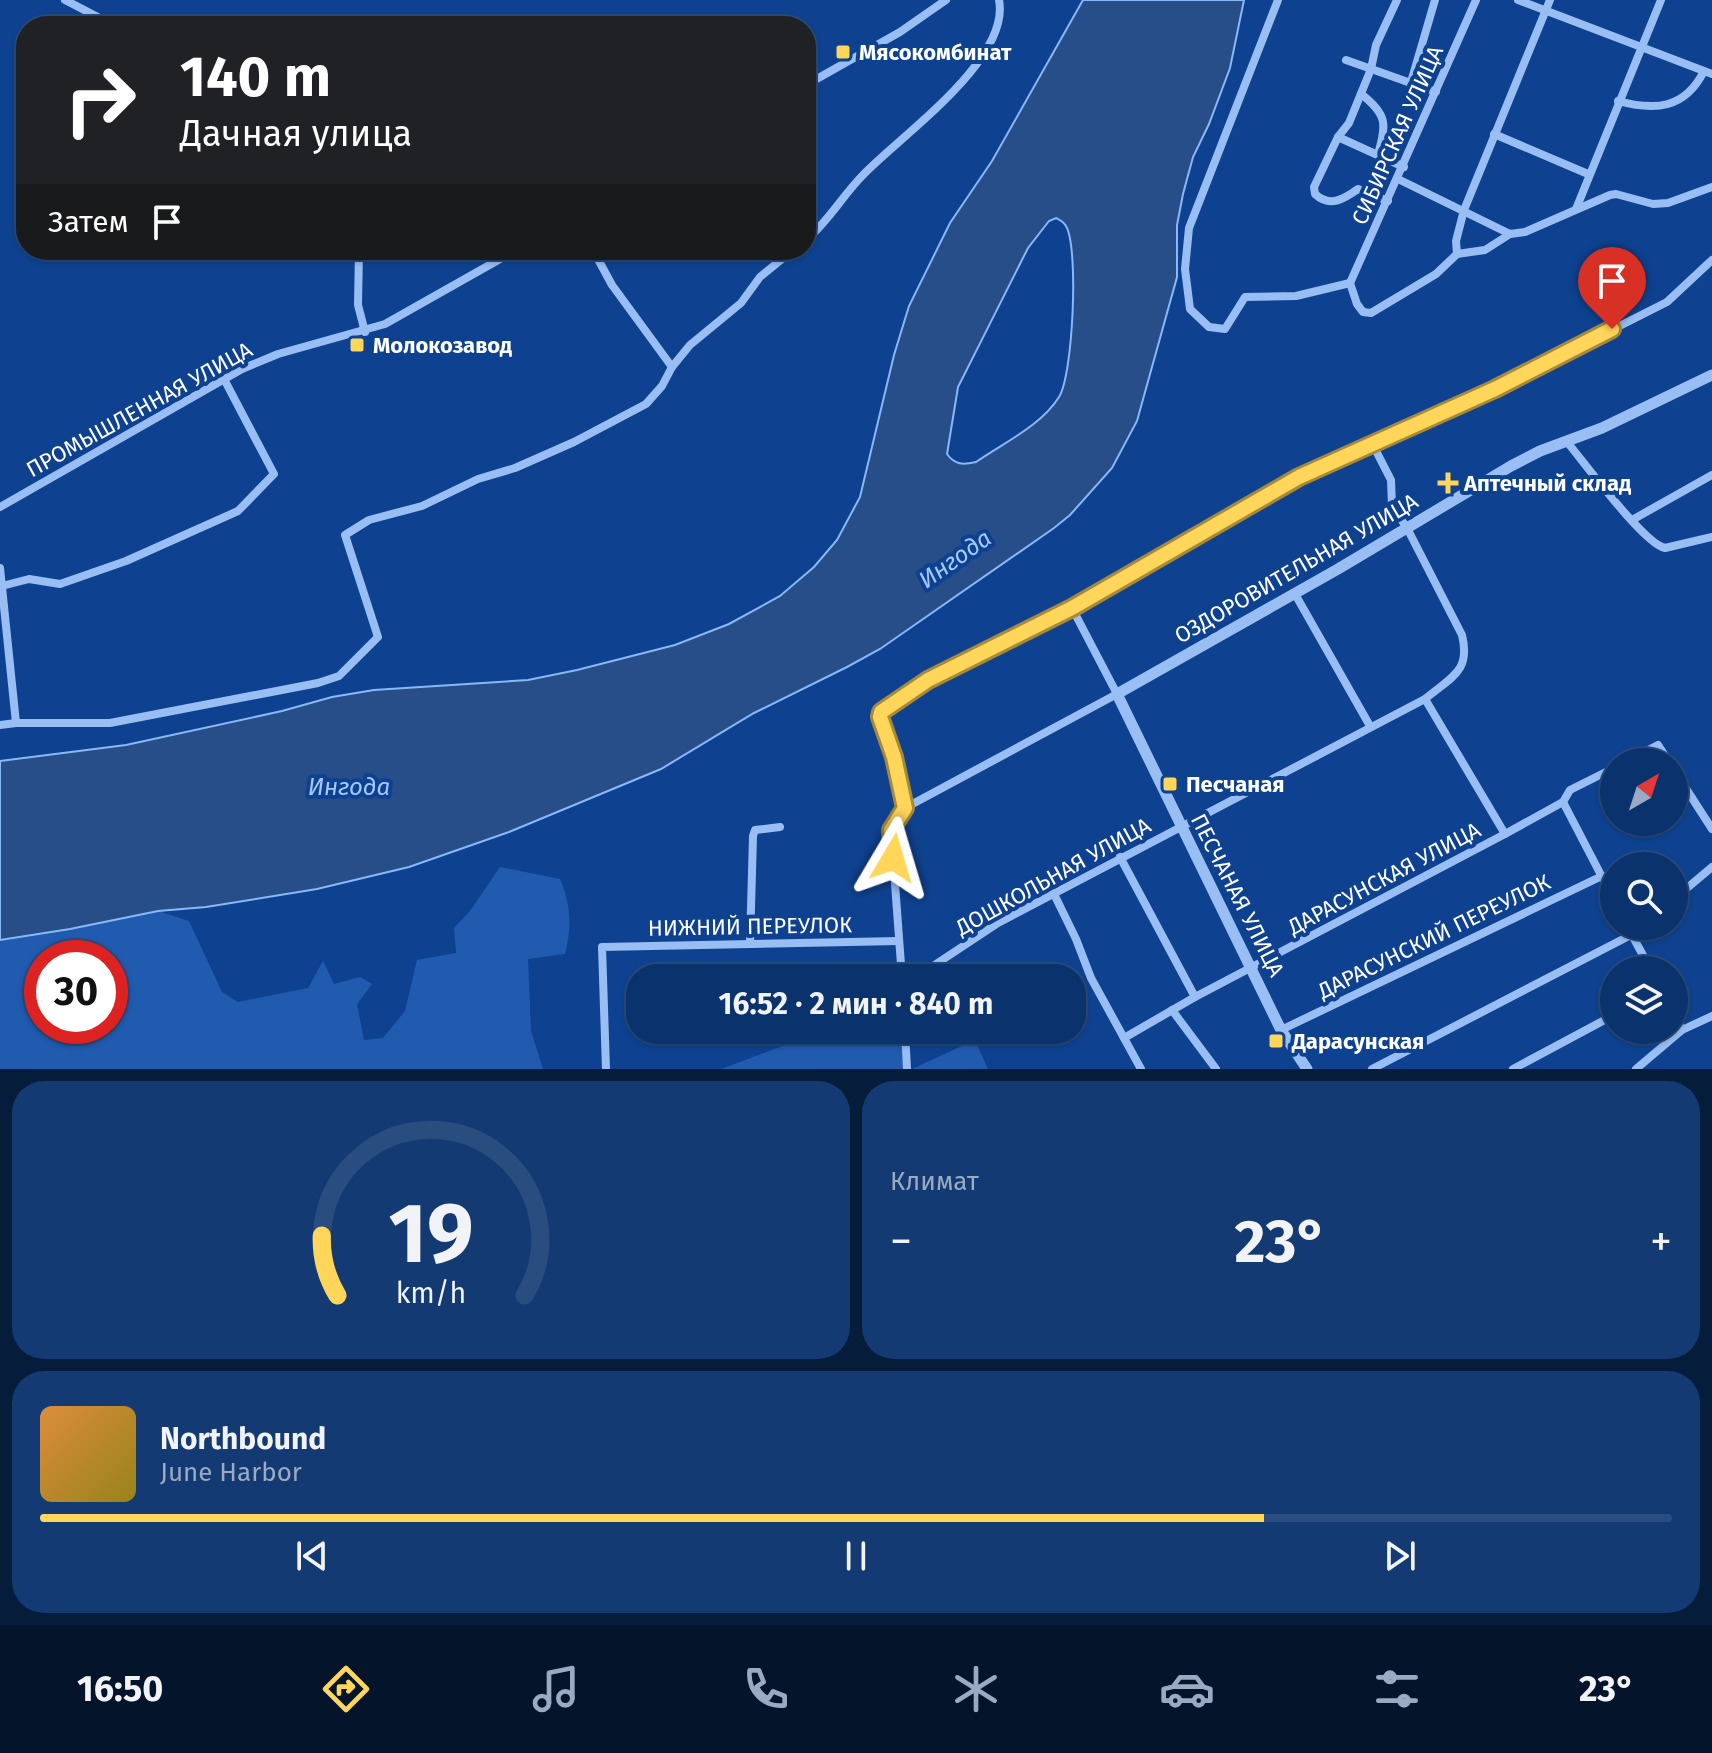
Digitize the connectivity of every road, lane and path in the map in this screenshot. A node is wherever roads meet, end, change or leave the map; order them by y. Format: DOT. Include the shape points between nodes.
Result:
graph roads {
  1 [pos="65,0"];
  2 [pos="1278,0"];
  3 [pos="1397,0"];
  4 [pos="1435,0"];
  5 [pos="1476,0"];
  6 [pos="1518,0"];
  7 [pos="1550,0"];
  8 [pos="1661,0"];
  9 [pos="944,1"];
  10 [pos="1000,5"];
  11 [pos="1546,11"];
  12 [pos="96,16"];
  13 [pos="1640,48"];
  14 [pos="1346,60"];
  15 [pos="1371,69"];
  16 [pos="1708,72"];
  17 [pos="816,79"];
  18 [pos="1411,82"];
  19 [pos="1436,92"];
  20 [pos="1361,94"];
  21 [pos="1618,101"];
  22 [pos="1494,134"];
  23 [pos="1338,137"];
  24 [pos="1378,154"];
  25 [pos="1404,167"];
  26 [pos="1588,174"];
  27 [pos="1398,179"];
  28 [pos="1712,187"];
  29 [pos="1388,201"];
  30 [pos="1576,209"];
  31 [pos="1464,210"];
  32 [pos="816,229"];
  33 [pos="1510,234"];
  34 [pos="1457,254"];
  35 [pos="359,260"];
  36 [pos="498,260"];
  37 [pos="599,260"];
  38 [pos="781,260"];
  39 [pos="1712,260"];
  40 [pos="1350,283"];
  41 [pos="365,332"];
  42 [pos="672,367"];
  43 [pos="1712,375"];
  44 [pos="224,379"];
  45 [pos="1567,442"];
  46 [pos="1373,445"];
  47 [pos="1712,475"];
  48 [pos="0,507"];
  49 [pos="1632,520"];
  50 [pos="1407,528"];
  51 [pos="1712,537"];
  52 [pos="0,568"];
  53 [pos="2,586"];
  54 [pos="1295,594"];
  55 [pos="1072,608"];
  56 [pos="1117,694"];
  57 [pos="1425,699"];
  58 [pos="16,723"];
  59 [pos="0,725"];
  60 [pos="1370,726"];
  61 [pos="1600,775"];
  62 [pos="1688,792"];
  63 [pos="1563,802"];
  64 [pos="905,808"];
  65 [pos="1181,826"];
  66 [pos="780,827"];
  67 [pos="1712,829"];
  68 [pos="1505,834"];
  69 [pos="1120,857"];
  70 [pos="1712,867"];
  71 [pos="1600,872"];
  72 [pos="1600,877"];
  73 [pos="1688,887"];
  74 [pos="1054,894"];
  75 [pos="1611,940"];
  76 [pos="899,941"];
  77 [pos="750,944"];
  78 [pos="901,964"];
  79 [pos="936,964"];
  80 [pos="1253,967"];
  81 [pos="1195,997"];
  82 [pos="1172,1010"];
  83 [pos="1712,1016"];
  84 [pos="1600,1022"];
  85 [pos="1688,1027"];
  86 [pos="1281,1030"];
  87 [pos="1124,1038"];
  88 [pos="906,1044"];
  89 [pos="1665,1044"];
  90 [pos="606,1069"];
  91 [pos="907,1069"];
  92 [pos="1141,1069"];
  93 [pos="1216,1069"];
  94 [pos="1307,1069"];
  95 [pos="1372,1069"];
  96 [pos="1513,1069"];
  97 [pos="1636,1069"];
  1 -- 12 [label="street"];
  2 -- 40 [label="street" via="1189,228 1185,269 1190,309 1209,327 1225,329 1245,297 1296,296"];
  3 -- 15 [label="street"];
  4 -- 18 [label="street"];
  5 -- 19 [label="street, СИБИРСКАЯ УЛИЦА"];
  6 -- 11 [label="street"];
  7 -- 11 [label="street"];
  8 -- 13 [label="street"];
  9 -- 17 [label="street"];
  10 -- 32 [label="street" via="990,43 966,76 862,176"];
  11 -- 13 [label="street"];
  11 -- 22 [label="street"];
  13 -- 16 [label="street"];
  13 -- 21 [label="street"];
  14 -- 15 [label="street"];
  15 -- 18 [label="street"];
  15 -- 20 [label="street"];
  16 -- 21 [label="street" via="1685,97 1665,105 1648,109"];
  18 -- 19 [label="street"];
  19 -- 25 [label="street, СИБИРСКАЯ УЛИЦА"];
  20 -- 23 [label="street"];
  20 -- 24 [label="street" via="1382,115 1385,130"];
  21 -- 26 [label="street"];
  22 -- 26 [label="street"];
  22 -- 31 [label="street"];
  23 -- 24 [label="street"];
  23 -- 29 [label="street" via="1315,194 1321,200 1342,201 1358,189"];
  24 -- 25 [label="street"];
  25 -- 27 [label="street, СИБИРСКАЯ УЛИЦА"];
  26 -- 30 [label="street"];
  27 -- 29 [label="street, СИБИРСКАЯ УЛИЦА"];
  27 -- 31 [label="street"];
  28 -- 30 [label="street" via="1668,203 1616,194"];
  29 -- 40 [label="street, СИБИРСКАЯ УЛИЦА"];
  30 -- 33 [label="street"];
  31 -- 33 [label="street"];
  31 -- 34 [label="street"];
  33 -- 34 [label="street" via="1485,250"];
  34 -- 40 [label="street" via="1436,274 1371,313 1357,304"];
  35 -- 41 [label="street" via="358,305"];
  36 -- 41 [label="street, ПРОМЫШЛЕННАЯ УЛИЦА"];
  37 -- 42 [label="street"];
  38 -- 42 [label="street"];
  39 -- 46 [label="street" via="1667,302"];
  41 -- 44 [label="street, ПРОМЫШЛЕННАЯ УЛИЦА" via="278,354"];
  42 -- 58 [label="street" via="646,404 574,442 422,506 369,520 345,535 378,637 339,676 110,723"];
  43 -- 45 [label="street, ОЗДОРОВИТЕЛЬНАЯ УЛИЦА"];
  44 -- 48 [label="street, ПРОМЫШЛЕННАЯ УЛИЦА"];
  44 -- 53 [label="street" via="274,474 238,511 60,584 29,579"];
  45 -- 49 [label="street"];
  45 -- 50 [label="street, ОЗДОРОВИТЕЛЬНАЯ УЛИЦА" via="1511,466"];
  46 -- 50 [label="street, ДОШКОЛЬНАЯ УЛИЦА" via="1391,480 1392,506"];
  46 -- 55 [label="street" via="1299,477"];
  47 -- 49 [label="street"];
  49 -- 51 [label="street" via="1658,547"];
  50 -- 54 [label="street, ОЗДОРОВИТЕЛЬНАЯ УЛИЦА"];
  50 -- 57 [label="street, ДОШКОЛЬНАЯ УЛИЦА" via="1467,653 1461,669"];
  52 -- 53 [label="street"];
  53 -- 58 [label="street"];
  54 -- 56 [label="street, ОЗДОРОВИТЕЛЬНАЯ УЛИЦА"];
  54 -- 60 [label="street"];
  55 -- 56 [label="street, ПЕСЧАНАЯ УЛИЦА"];
  55 -- 64 [label="street" via="928,680 881,712"];
  56 -- 64 [label="street, ОЗДОРОВИТЕЛЬНАЯ УЛИЦА"];
  56 -- 65 [label="street, ПЕСЧАНАЯ УЛИЦА"];
  57 -- 60 [label="street, ДОШКОЛЬНАЯ УЛИЦА"];
  57 -- 68 [label="street"];
  58 -- 59 [label="street"];
  60 -- 65 [label="street, ДОШКОЛЬНАЯ УЛИЦА"];
  61 -- 63 [label="street, ДАРАСУНСКАЯ УЛИЦА" via="1570,790"];
  62 -- 67 [label="street"];
  63 -- 68 [label="street, ДАРАСУНСКАЯ УЛИЦА"];
  63 -- 71 [label="street"];
  64 -- 76 [label="street" via="891,830"];
  65 -- 69 [label="street, ДОШКОЛЬНАЯ УЛИЦА"];
  65 -- 80 [label="street, ПЕСЧАНАЯ УЛИЦА"];
  66 -- 77 [label="street" via="755,830 753,836"];
  68 -- 80 [label="street, ДАРАСУНСКАЯ УЛИЦА"];
  69 -- 74 [label="street, ДОШКОЛЬНАЯ УЛИЦА"];
  69 -- 81 [label="street"];
  70 -- 73 [label="street"];
  72 -- 86 [label="street, ДАРАСУНСКИЙ ПЕРЕУЛОК"];
  74 -- 79 [label="street, ДОШКОЛЬНАЯ УЛИЦА"];
  74 -- 87 [label="street"];
  75 -- 95 [label="street"];
  76 -- 77 [label="street, НИЖНИЙ ПЕРЕУЛОК"];
  76 -- 78 [label="street"];
  77 -- 90 [label="street, НИЖНИЙ ПЕРЕУЛОК" via="602,947"];
  80 -- 81 [label="street, ДАРАСУНСКАЯ УЛИЦА"];
  80 -- 86 [label="street, ПЕСЧАНАЯ УЛИЦА"];
  81 -- 82 [label="street, ДАРАСУНСКАЯ УЛИЦА"];
  82 -- 87 [label="street, ДАРАСУНСКАЯ УЛИЦА"];
  82 -- 93 [label="street"];
  83 -- 85 [label="street"];
  84 -- 96 [label="street"];
  86 -- 94 [label="street, ПЕСЧАНАЯ УЛИЦА"];
  87 -- 92 [label="street"];
  88 -- 91 [label="street"];
  89 -- 97 [label="street"];
}
